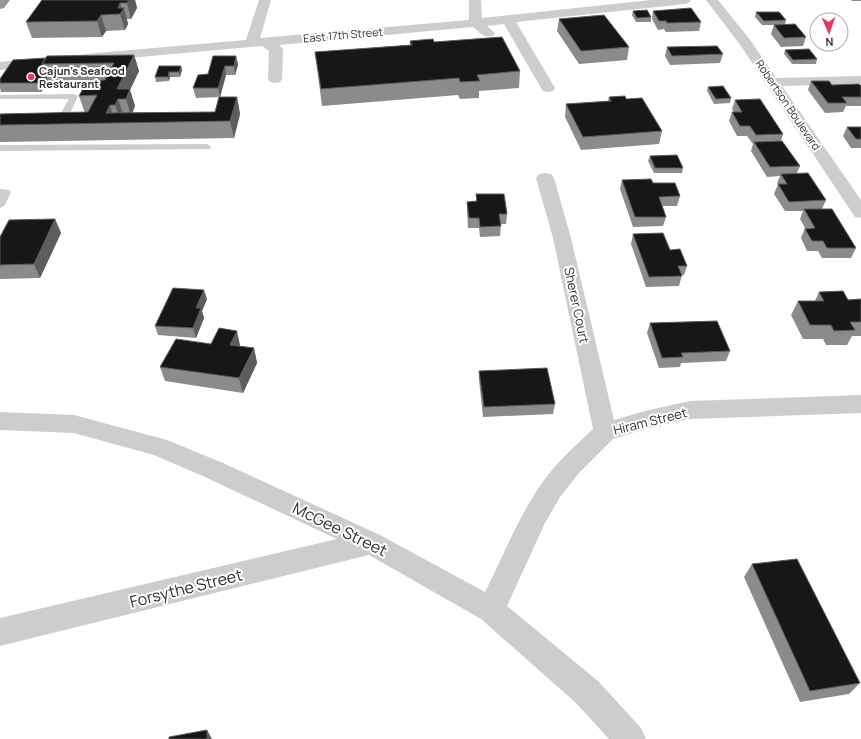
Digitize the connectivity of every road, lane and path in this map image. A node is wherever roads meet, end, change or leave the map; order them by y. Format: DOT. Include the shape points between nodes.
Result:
graph roads {
  1 [pos="4,0"];
  2 [pos="265,0"];
  3 [pos="475,0"];
  4 [pos="685,0"];
  5 [pos="712,0"];
  6 [pos="0,6"];
  7 [pos="508,20"];
  8 [pos="476,24"];
  9 [pos="494,38"];
  10 [pos="258,43"];
  11 [pos="71,59"];
  12 [pos="55,60"];
  13 [pos="0,66"];
  14 [pos="275,79"];
  15 [pos="861,80"];
  16 [pos="773,82"];
  17 [pos="548,88"];
  18 [pos="0,97"];
  19 [pos="46,119"];
  20 [pos="207,147"];
  21 [pos="0,148"];
  22 [pos="545,178"];
  23 [pos="0,192"];
  24 [pos="0,205"];
  25 [pos="861,213"];
  26 [pos="861,404"];
  27 [pos="0,420"];
  28 [pos="605,432"];
  29 [pos="371,543"];
  30 [pos="491,610"];
  31 [pos="0,632"];
  32 [pos="630,739"];
  1 -- 6 [label="highway"];
  2 -- 10 [label="street"];
  3 -- 8 [label="street"];
  4 -- 7 [label="street, East 17th Street"];
  5 -- 16 [label="street, Robertson Boulevard"];
  7 -- 8 [label="street, East 17th Street"];
  7 -- 17 [label="street"];
  8 -- 9 [label="street"];
  8 -- 10 [label="street, East 17th Street"];
  10 -- 11 [label="street, East 17th Street"];
  10 -- 14 [label="street" via="276,49"];
  12 -- 13 [label="street"];
  15 -- 16 [label="street"];
  16 -- 25 [label="street, Robertson Boulevard"];
  18 -- 19 [label="lane" via="74,96 66,119"];
  20 -- 21 [label="lane"];
  22 -- 28 [label="street, Sherer Court" via="562,238"];
  23 -- 24 [label="lane" via="6,192"];
  26 -- 28 [label="street, Hiram Street" via="690,410"];
  27 -- 29 [label="street, McGee Street" via="74,424 159,447"];
  28 -- 30 [label="street, Hiram Street" via="570,466 551,490 535,517"];
  29 -- 30 [label="street, McGee Street"];
  29 -- 31 [label="street, Forsythe Street"];
  30 -- 32 [label="street, McGee Street" via="587,692"];
}
